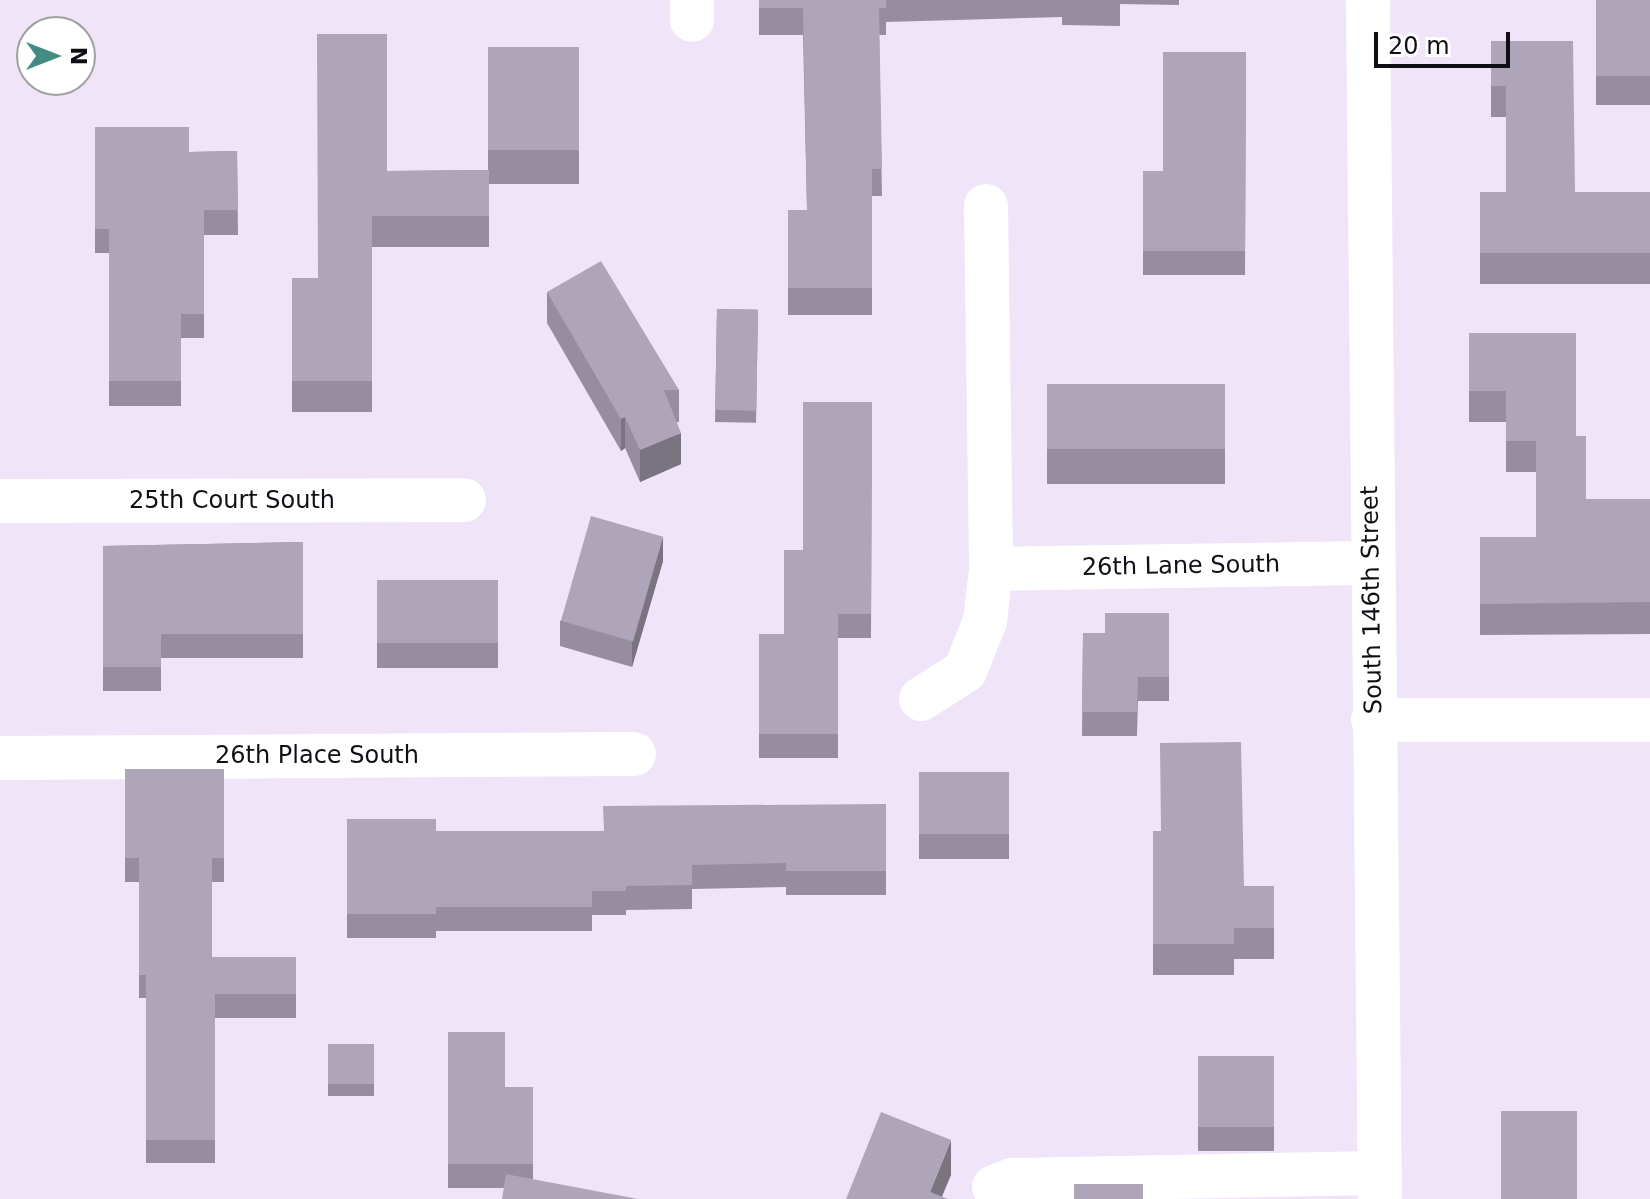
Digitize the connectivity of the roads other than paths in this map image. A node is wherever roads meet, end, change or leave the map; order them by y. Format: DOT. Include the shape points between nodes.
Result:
graph roads {
  1 [pos="1368,0"];
  2 [pos="986,206"];
  3 [pos="464,500"];
  4 [pos="0,501"];
  5 [pos="1370,563"];
  6 [pos="991,569"];
  7 [pos="921,699"];
  8 [pos="1373,720"];
  9 [pos="1650,720"];
  10 [pos="634,754"];
  11 [pos="0,758"];
  12 [pos="1380,1186"];
  13 [pos="994,1187"];
  1 -- 5 [label="street, South 146th Street"];
  2 -- 6 [label="street"];
  3 -- 4 [label="street, 25th Court South"];
  5 -- 6 [label="street, 26th Lane South"];
  5 -- 8 [label="street, South 146th Street"];
  6 -- 7 [label="street" via="985,621 965,671"];
  8 -- 9 [label="street"];
  8 -- 12 [label="street, South 146th Street"];
  10 -- 11 [label="street, 26th Place South"];
  12 -- 13 [label="street" via="1012,1180"];
}
